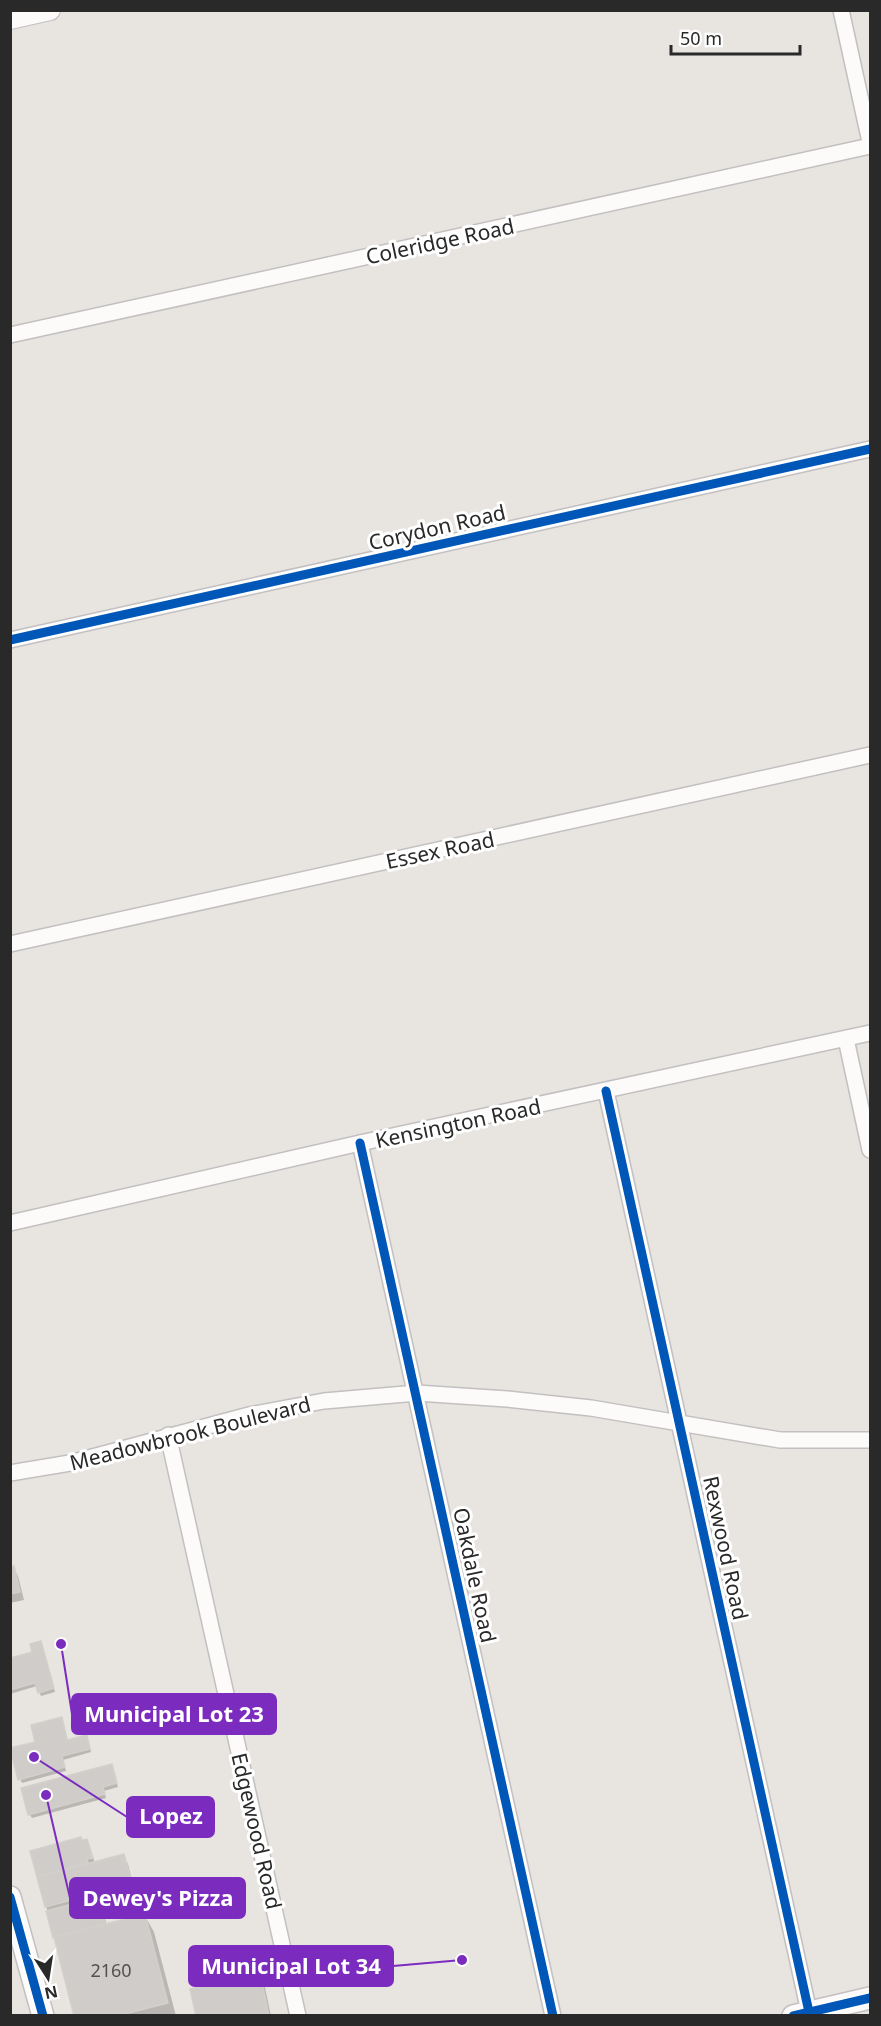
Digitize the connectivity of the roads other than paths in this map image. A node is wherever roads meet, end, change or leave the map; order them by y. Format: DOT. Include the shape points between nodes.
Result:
graph roads {
  1 [pos="50,10"];
  2 [pos="841,10"];
  3 [pos="10,19"];
  4 [pos="870,144"];
  5 [pos="10,335"];
  6 [pos="870,449"];
  7 [pos="10,640"];
  8 [pos="870,755"];
  9 [pos="10,945"];
  10 [pos="870,1033"];
  11 [pos="846,1039"];
  12 [pos="606,1091"];
  13 [pos="360,1143"];
  14 [pos="870,1150"];
  15 [pos="10,1224"];
  16 [pos="417,1393"];
  17 [pos="681,1425"];
  18 [pos="168,1435"];
  19 [pos="870,1440"];
  20 [pos="10,1473"];
  21 [pos="10,1897"];
  22 [pos="870,1998"];
  23 [pos="801,2014"];
  24 [pos="43,2016"];
  25 [pos="298,2016"];
  26 [pos="553,2016"];
  1 -- 3 [label="street"];
  2 -- 4 [label="street"];
  4 -- 5 [label="street, Coleridge Road"];
  6 -- 7 [label="street, Corydon Road"];
  8 -- 9 [label="street, Essex Road"];
  10 -- 11 [label="street, Kensington Road"];
  11 -- 12 [label="street, Kensington Road"];
  11 -- 14 [label="street"];
  12 -- 13 [label="street, Kensington Road"];
  12 -- 17 [label="street, Rexwood Road"];
  13 -- 15 [label="street, Kensington Road"];
  13 -- 16 [label="street, Oakdale Road"];
  16 -- 17 [label="street, Meadowbrook Boulevard" via="581,1407"];
  16 -- 18 [label="street, Meadowbrook Boulevard" via="324,1401"];
  16 -- 26 [label="street, Oakdale Road"];
  17 -- 19 [label="street, Meadowbrook Boulevard" via="780,1440"];
  17 -- 23 [label="street, Rexwood Road"];
  18 -- 20 [label="street, Meadowbrook Boulevard" via="70,1463"];
  18 -- 25 [label="street, Edgewood Road"];
  21 -- 24 [label="main road"];
  22 -- 23 [label="main road"];
}
